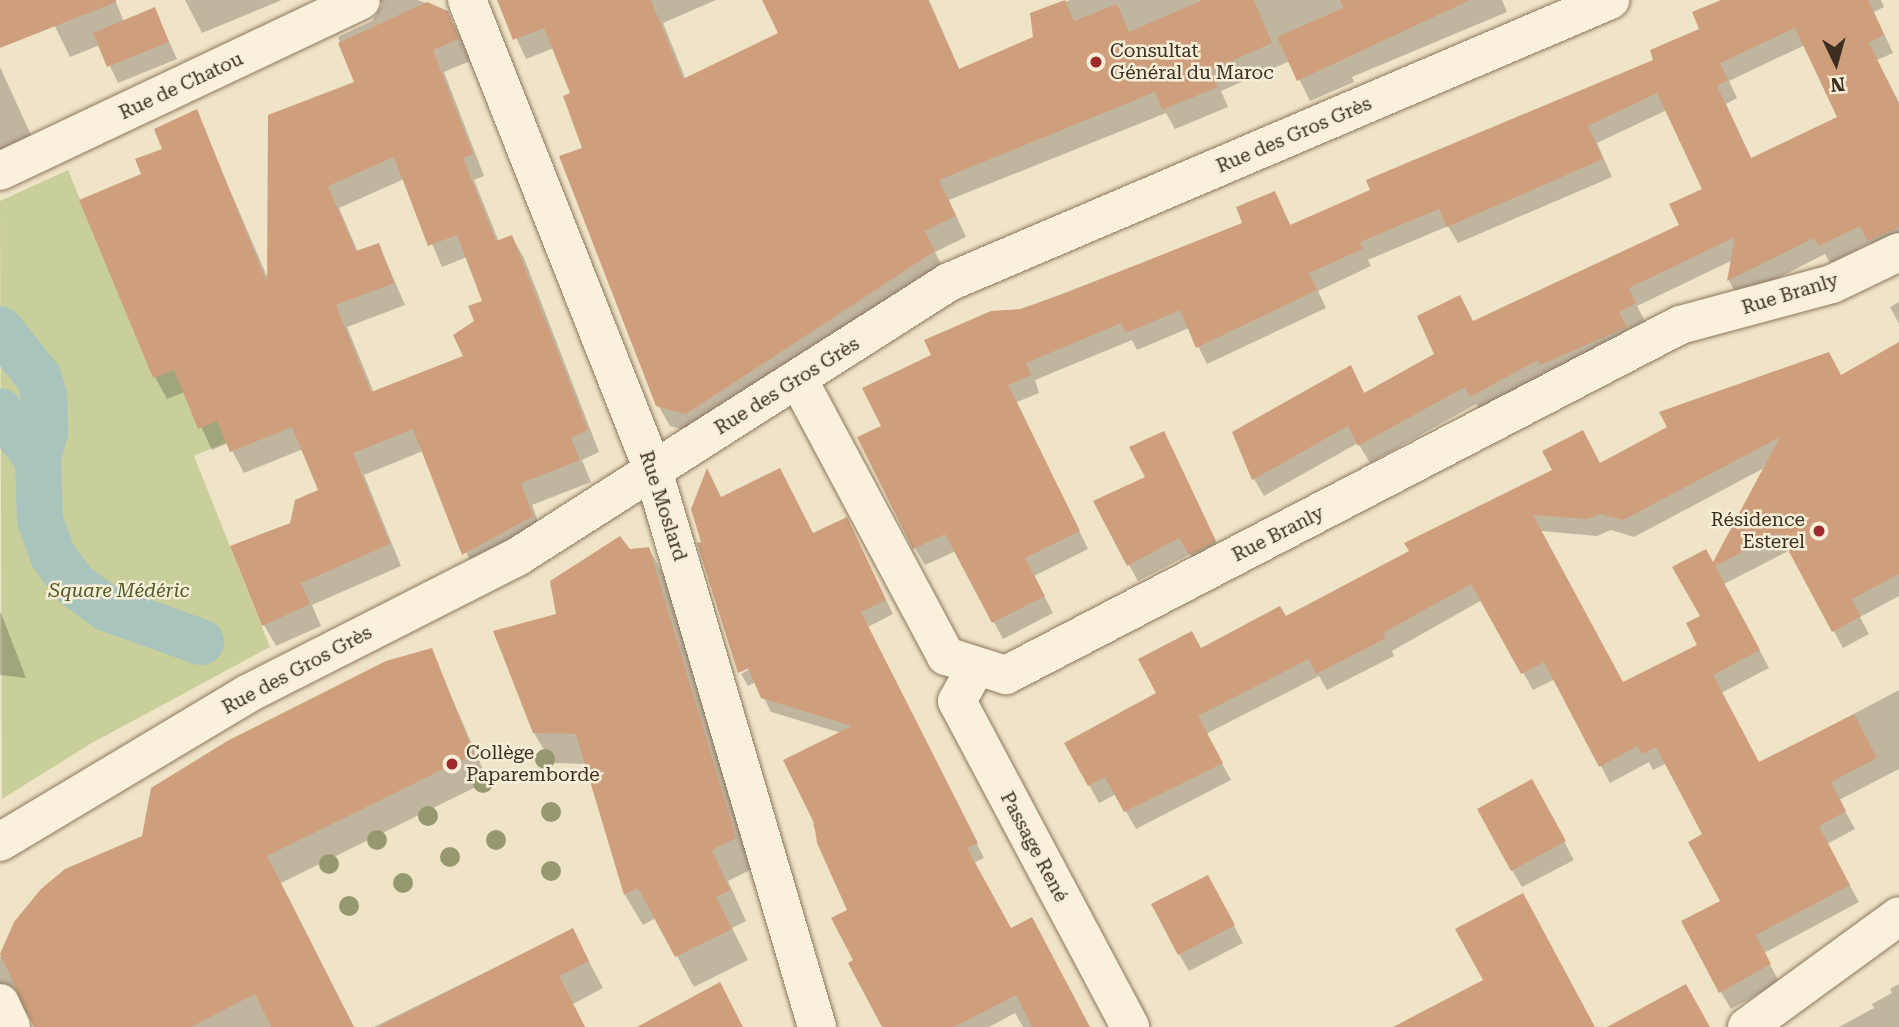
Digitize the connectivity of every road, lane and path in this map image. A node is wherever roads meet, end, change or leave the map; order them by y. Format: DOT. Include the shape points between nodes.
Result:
graph roads {
  1 [pos="361,0"];
  2 [pos="467,0"];
  3 [pos="1610,0"];
  4 [pos="0,171"];
  5 [pos="1899,252"];
  6 [pos="798,379"];
  7 [pos="653,470"];
  8 [pos="976,667"];
  9 [pos="0,842"];
  10 [pos="1899,916"];
  11 [pos="0,1003"];
  12 [pos="11,1027"];
  13 [pos="817,1027"];
  14 [pos="1130,1027"];
  15 [pos="1747,1027"];
  1 -- 4 [label="street, Rue de Chatou"];
  2 -- 7 [label="street, Rue Moslard"];
  3 -- 6 [label="street, Rue des Gros Grès" via="949,282"];
  5 -- 8 [label="street, Rue Branly" via="1832,284 1680,325 1006,675"];
  6 -- 7 [label="street, Rue des Gros Grès"];
  6 -- 8 [label="street, Rue Branly" via="946,656"];
  7 -- 9 [label="street, Rue des Gros Grès" via="517,557 247,694"];
  7 -- 13 [label="street, Rue Moslard"];
  8 -- 14 [label="street, Passage René" via="957,701"];
  10 -- 15 [label="street"];
  11 -- 12 [label="street"];
}
